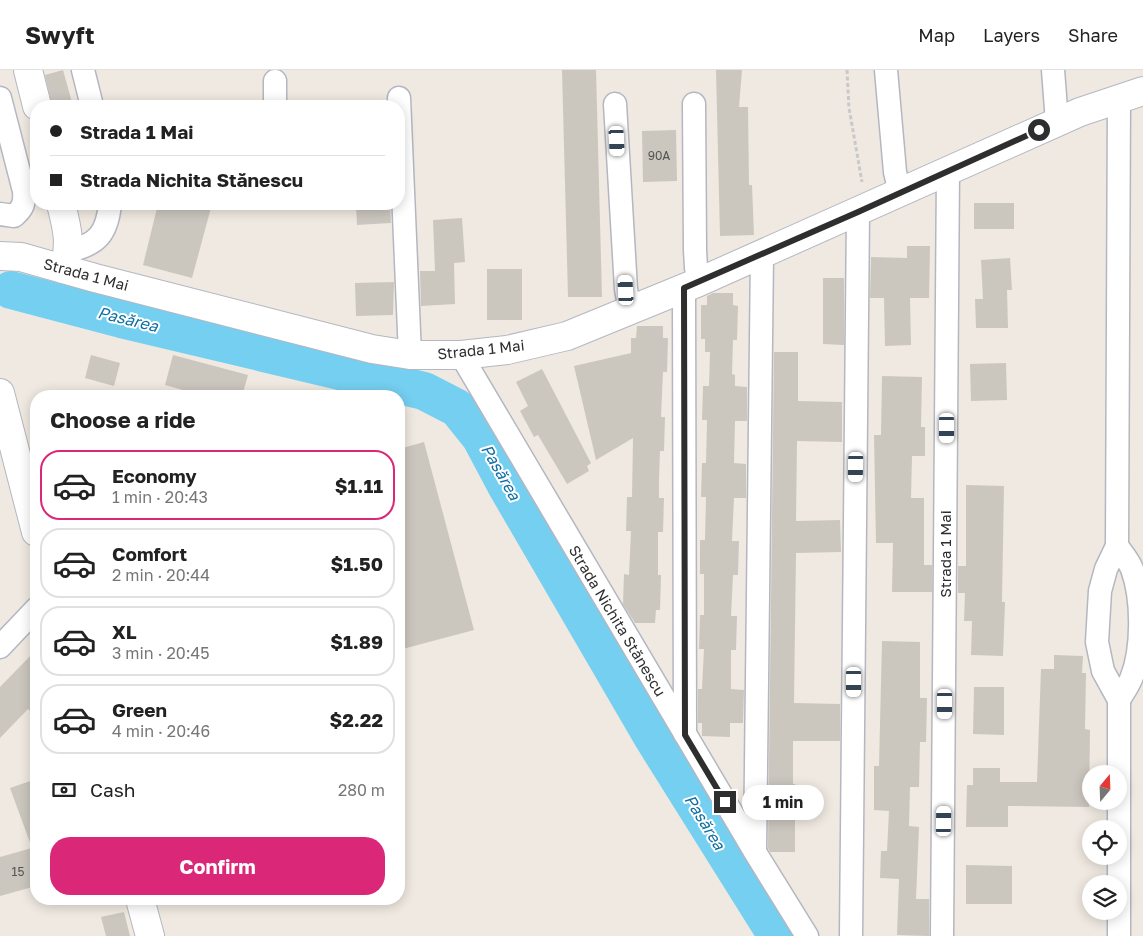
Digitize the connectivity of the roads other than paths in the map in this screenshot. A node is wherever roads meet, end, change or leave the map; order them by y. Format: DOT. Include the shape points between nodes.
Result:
graph roads {
  1 [pos="28,70"];
  2 [pos="83,70"];
  3 [pos="886,70"];
  4 [pos="1052,70"];
  5 [pos="275,80"];
  6 [pos="1131,94"];
  7 [pos="0,98"];
  8 [pos="36,100"];
  9 [pos="90,100"];
  10 [pos="275,100"];
  11 [pos="615,104"];
  12 [pos="694,104"];
  13 [pos="1057,122"];
  14 [pos="948,172"];
  15 [pos="900,193"];
  16 [pos="867,208"];
  17 [pos="63,210"];
  18 [pos="109,210"];
  19 [pos="404,210"];
  20 [pos="0,214"];
  21 [pos="762,254"];
  22 [pos="66,260"];
  23 [pos="7,261"];
  24 [pos="692,285"];
  25 [pos="630,311"];
  26 [pos="410,355"];
  27 [pos="461,356"];
  28 [pos="0,393"];
  29 [pos="30,509"];
  30 [pos="1117,546"];
  31 [pos="30,615"];
  32 [pos="0,647"];
  33 [pos="1119,700"];
  34 [pos="685,735"];
  35 [pos="755,852"];
  36 [pos="142,905"];
  37 [pos="150,936"];
  38 [pos="807,936"];
  39 [pos="851,936"];
  40 [pos="942,936"];
  41 [pos="1119,936"];
  1 -- 8 [label="street"];
  2 -- 9 [label="street"];
  3 -- 15 [label="street" via="894,172"];
  4 -- 13 [label="street"];
  5 -- 10 [label="street"];
  6 -- 13 [label="street, Strada 1 Mai"];
  6 -- 30 [label="street"];
  7 -- 20 [label="street" via="24,191 22,210 14,216"];
  11 -- 25 [label="street"];
  12 -- 24 [label="street" via="696,268"];
  13 -- 14 [label="street, Strada 1 Mai"];
  14 -- 15 [label="street, Strada 1 Mai"];
  14 -- 40 [label="street, Strada 1 Mai"];
  15 -- 16 [label="street, Strada 1 Mai"];
  16 -- 21 [label="street, Strada 1 Mai"];
  16 -- 39 [label="street"];
  17 -- 22 [label="street" via="68,229"];
  18 -- 22 [label="street" via="104,230 95,242"];
  19 -- 26 [label="street"];
  21 -- 24 [label="street, Strada 1 Mai"];
  21 -- 35 [label="street"];
  22 -- 23 [label="street, Strada 1 Mai"];
  22 -- 26 [label="street, Strada 1 Mai" via="329,339"];
  24 -- 25 [label="street, Strada 1 Mai"];
  24 -- 34 [label="street"];
  25 -- 27 [label="street, Strada 1 Mai" via="539,344"];
  26 -- 27 [label="street, Strada 1 Mai"];
  27 -- 34 [label="street, Strada Nichita Stănescu"];
  28 -- 29 [label="street"];
  30 -- 33 [label="street" via="1100,591 1097,642 1103,671"];
  30 -- 33 [label="street" via="1132,566 1142,609 1138,655 1132,678"];
  31 -- 32 [label="street"];
  33 -- 41 [label="street"];
  34 -- 35 [label="street, Strada Nichita Stănescu"];
  35 -- 38 [label="street, Strada Nichita Stănescu"];
  36 -- 37 [label="street"];
}
